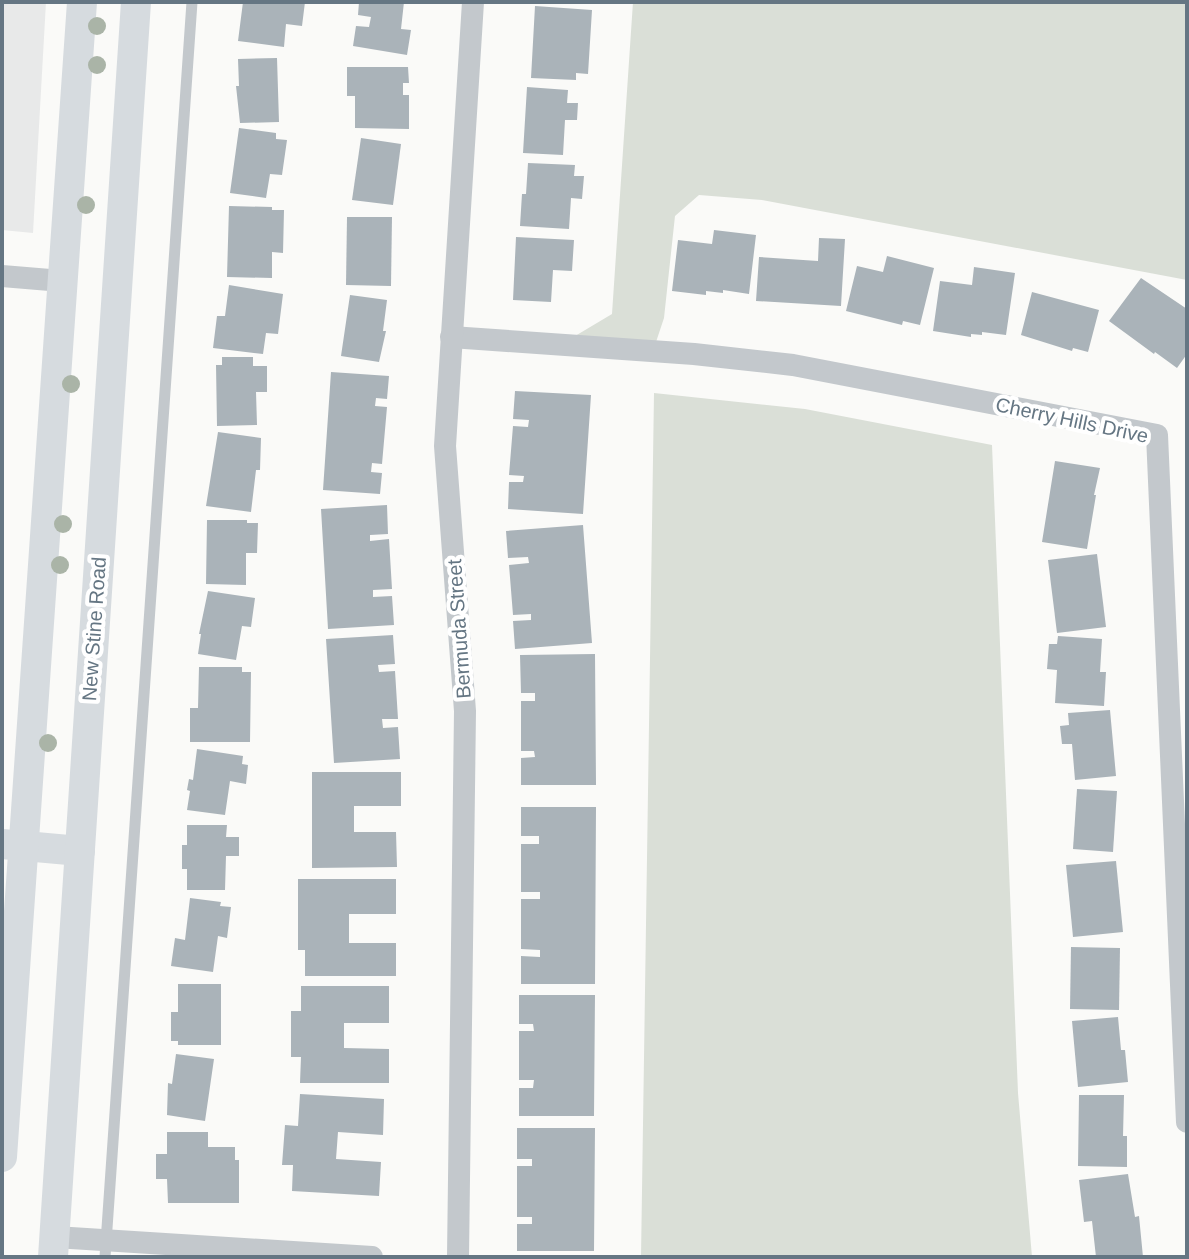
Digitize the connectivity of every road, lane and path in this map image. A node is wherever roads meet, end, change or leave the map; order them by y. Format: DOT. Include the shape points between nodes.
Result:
graph roads {
  1 [pos="82,2"];
  2 [pos="136,2"];
  3 [pos="192,2"];
  4 [pos="473,2"];
  5 [pos="2,276"];
  6 [pos="62,281"];
  7 [pos="451,337"];
  8 [pos="12,845"];
  9 [pos="80,851"];
  10 [pos="1187,1122"];
  11 [pos="2,1157"];
  12 [pos="54,1247"];
  13 [pos="105,1248"];
  14 [pos="372,1257"];
  15 [pos="458,1257"];
  1 -- 6 [label="main road"];
  2 -- 9 [label="main road, New Stine Road"];
  3 -- 13 [label="lane"];
  4 -- 7 [label="street, Bermuda Street"];
  5 -- 6 [label="street"];
  6 -- 8 [label="main road"];
  7 -- 10 [label="street, Cherry Hills Drive" via="793,365 1157,435"];
  7 -- 15 [label="street, Bermuda Street" via="445,446 465,711"];
  8 -- 9 [label="main road"];
  8 -- 11 [label="main road"];
  9 -- 12 [label="main road, New Stine Road"];
  12 -- 13 [label="street"];
  13 -- 14 [label="street"];
}
